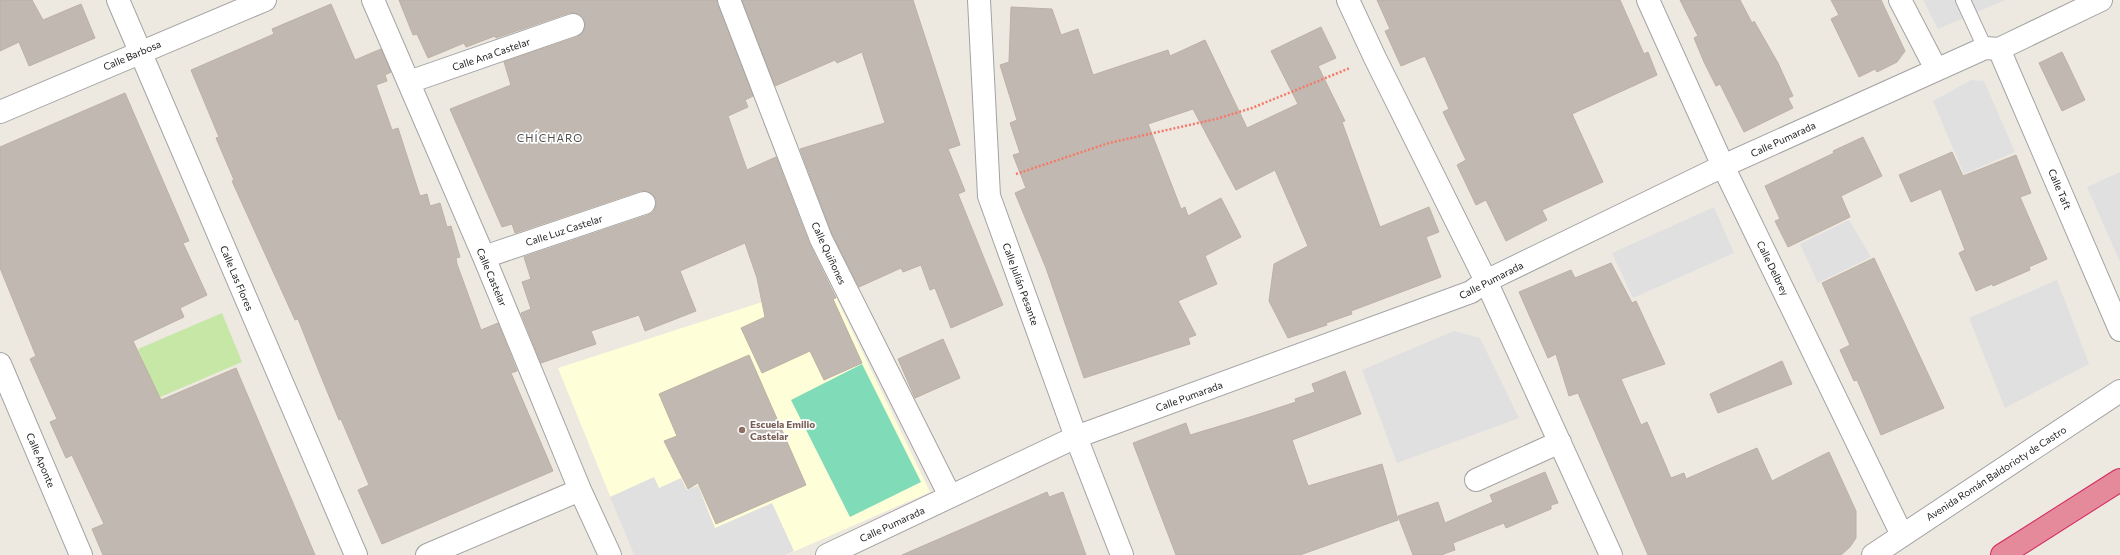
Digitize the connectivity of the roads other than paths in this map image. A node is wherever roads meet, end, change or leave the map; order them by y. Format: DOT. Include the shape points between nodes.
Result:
graph roads {
  1 [pos="118,0"];
  2 [pos="265,0"];
  3 [pos="373,0"];
  4 [pos="729,0"];
  5 [pos="979,0"];
  6 [pos="1348,0"];
  7 [pos="1648,0"];
  8 [pos="1900,0"];
  9 [pos="1963,0"];
  10 [pos="2100,0"];
  11 [pos="573,25"];
  12 [pos="1992,48"];
  13 [pos="139,51"];
  14 [pos="1936,69"];
  15 [pos="408,82"];
  16 [pos="0,112"];
  17 [pos="1723,166"];
  18 [pos="644,203"];
  19 [pos="484,257"];
  20 [pos="1486,281"];
  21 [pos="2120,330"];
  22 [pos="0,364"];
  23 [pos="2120,391"];
  24 [pos="1076,437"];
  25 [pos="1560,442"];
  26 [pos="1476,480"];
  27 [pos="2120,480"];
  28 [pos="580,490"];
  29 [pos="950,496"];
  30 [pos="1902,535"];
  31 [pos="81,555"];
  32 [pos="356,555"];
  33 [pos="427,555"];
  34 [pos="610,555"];
  35 [pos="826,555"];
  36 [pos="1122,555"];
  37 [pos="1611,555"];
  38 [pos="1873,555"];
  39 [pos="2002,555"];
  1 -- 13 [label="street, Calle Las Flores"];
  2 -- 13 [label="street, Calle Barbosa"];
  3 -- 15 [label="street, Calle Castelar"];
  4 -- 29 [label="street, Calle Quiñones" via="820,239"];
  5 -- 24 [label="street, Calle Julián Pesante" via="989,196"];
  6 -- 20 [label="street"];
  7 -- 17 [label="street, Calle Delbrey"];
  8 -- 14 [label="street"];
  9 -- 12 [label="lane"];
  10 -- 12 [label="street, Calle Pumarada"];
  11 -- 15 [label="street, Calle Ana Castelar"];
  12 -- 14 [label="street, Calle Pumarada"];
  12 -- 21 [label="street, Calle Taft"];
  13 -- 16 [label="street, Calle Barbosa"];
  13 -- 32 [label="street, Calle Las Flores"];
  14 -- 17 [label="street, Calle Pumarada"];
  15 -- 19 [label="street, Calle Castelar"];
  17 -- 20 [label="street, Calle Pumarada"];
  17 -- 30 [label="street, Calle Delbrey"];
  18 -- 19 [label="street, Calle Luz Castelar"];
  19 -- 28 [label="street, Calle Castelar"];
  20 -- 24 [label="street, Calle Pumarada" via="1471,292"];
  20 -- 25 [label="street"];
  22 -- 31 [label="street, Calle Aponte"];
  23 -- 30 [label="street, Avenida Román Baldorioty de Castro"];
  24 -- 29 [label="street, Calle Pumarada"];
  24 -- 36 [label="street, Calle Julián Pesante"];
  25 -- 26 [label="street"];
  25 -- 37 [label="street"];
  27 -- 39 [label="highway"];
  28 -- 33 [label="street"];
  28 -- 34 [label="street, Calle Castelar"];
  29 -- 35 [label="street, Calle Pumarada"];
  30 -- 38 [label="street, Avenida Román Baldorioty de Castro"];
}
